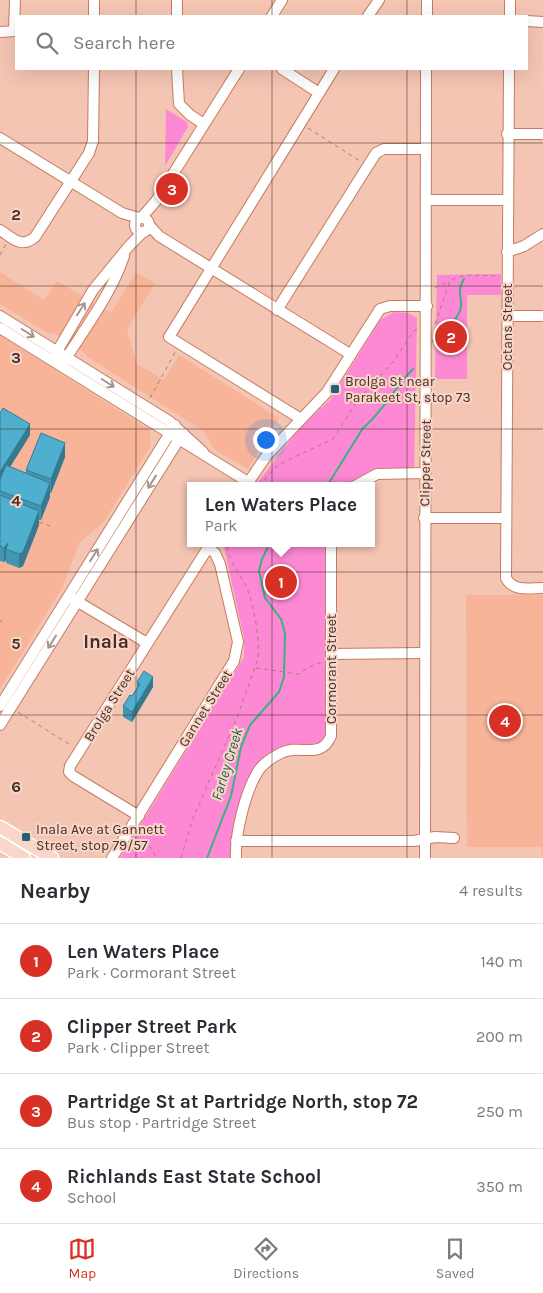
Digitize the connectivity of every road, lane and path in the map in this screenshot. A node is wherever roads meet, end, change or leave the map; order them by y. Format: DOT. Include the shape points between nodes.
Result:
graph roads {
  1 [pos="14,0"];
  2 [pos="94,0"];
  3 [pos="177,0"];
  4 [pos="282,0"];
  5 [pos="379,0"];
  6 [pos="427,0"];
  7 [pos="510,0"];
  8 [pos="94,15"];
  9 [pos="177,15"];
  10 [pos="273,15"];
  11 [pos="369,15"];
  12 [pos="427,15"];
  13 [pos="510,15"];
  14 [pos="528,21"];
  15 [pos="543,22"];
  16 [pos="0,32"];
  17 [pos="15,32"];
  18 [pos="94,70"];
  19 [pos="177,70"];
  20 [pos="238,70"];
  21 [pos="284,70"];
  22 [pos="333,70"];
  23 [pos="426,70"];
  24 [pos="509,70"];
  25 [pos="319,93"];
  26 [pos="204,124"];
  27 [pos="301,124"];
  28 [pos="507,134"];
  29 [pos="543,134"];
  30 [pos="0,138"];
  31 [pos="426,149"];
  32 [pos="368,166"];
  33 [pos="72,181"];
  34 [pos="426,200"];
  35 [pos="507,200"];
  36 [pos="142,225"];
  37 [pos="0,230"];
  38 [pos="543,234"];
  39 [pos="11,237"];
  40 [pos="127,249"];
  41 [pos="507,252"];
  42 [pos="0,255"];
  43 [pos="212,268"];
  44 [pos="507,276"];
  45 [pos="450,281"];
  46 [pos="427,292"];
  47 [pos="427,306"];
  48 [pos="277,310"];
  49 [pos="0,316"];
  50 [pos="507,316"];
  51 [pos="543,316"];
  52 [pos="0,328"];
  53 [pos="427,328"];
  54 [pos="180,344"];
  55 [pos="350,354"];
  56 [pos="54,355"];
  57 [pos="64,361"];
  58 [pos="149,400"];
  59 [pos="301,419"];
  60 [pos="172,429"];
  61 [pos="180,436"];
  62 [pos="424,473"];
  63 [pos="244,482"];
  64 [pos="248,482"];
  65 [pos="263,482"];
  66 [pos="362,482"];
  67 [pos="424,518"];
  68 [pos="506,518"];
  69 [pos="33,520"];
  70 [pos="50,526"];
  71 [pos="209,547"];
  72 [pos="211,547"];
  73 [pos="228,547"];
  74 [pos="331,547"];
  75 [pos="543,588"];
  76 [pos="73,598"];
  77 [pos="0,620"];
  78 [pos="0,625"];
  79 [pos="147,644"];
  80 [pos="424,653"];
  81 [pos="331,658"];
  82 [pos="255,668"];
  83 [pos="5,707"];
  84 [pos="0,725"];
  85 [pos="80,750"];
  86 [pos="139,816"];
  87 [pos="0,827"];
  88 [pos="131,829"];
  89 [pos="454,838"];
  90 [pos="424,839"];
  91 [pos="236,841"];
  92 [pos="0,843"];
  93 [pos="24,858"];
  94 [pos="52,858"];
  95 [pos="112,858"];
  96 [pos="156,858"];
  97 [pos="181,858"];
  98 [pos="236,858"];
  99 [pos="425,858"];
  1 -- 17 [label="street"];
  2 -- 8 [label="street"];
  3 -- 9 [label="street"];
  4 -- 10 [label="street"];
  5 -- 11 [label="street"];
  6 -- 12 [label="street"];
  7 -- 13 [label="street"];
  14 -- 15 [label="street"];
  16 -- 17 [label="street"];
  18 -- 33 [label="street" via="93,140"];
  19 -- 26 [label="street" via="179,104"];
  20 -- 26 [label="street"];
  21 -- 25 [label="street"];
  22 -- 25 [label="street"];
  23 -- 31 [label="street, Clipper Street"];
  24 -- 28 [label="street, Octans Street"];
  25 -- 27 [label="street"];
  26 -- 36 [label="street"];
  27 -- 32 [label="path"];
  27 -- 43 [label="street"];
  28 -- 29 [label="street"];
  28 -- 35 [label="street, Octans Street"];
  30 -- 33 [label="street"];
  31 -- 32 [label="street" via="384,149 376,153"];
  31 -- 34 [label="street, Clipper Street"];
  32 -- 48 [label="street"];
  33 -- 36 [label="street"];
  33 -- 39 [label="street" via="35,237 21,243"];
  34 -- 35 [label="street"];
  34 -- 46 [label="street, Clipper Street"];
  35 -- 41 [label="street, Octans Street"];
  36 -- 40 [label="street"];
  36 -- 43 [label="street"];
  37 -- 39 [label="street"];
  38 -- 41 [label="street"];
  39 -- 42 [label="path"];
  56 -- 40 [label="street, one-way" via="93,290"];
  40 -- 57 [label="street" via="117,276"];
  41 -- 44 [label="street, Octans Street"];
  43 -- 48 [label="street"];
  43 -- 54 [label="street" via="170,337"];
  44 -- 45 [label="path" via="464,276"];
  44 -- 50 [label="street, Octans Street"];
  45 -- 46 [label="path"];
  45 -- 53 [label="path" via="434,327"];
  46 -- 47 [label="street, Clipper Street"];
  47 -- 53 [label="street, Clipper Street"];
  47 -- 55 [label="street" via="380,309"];
  48 -- 55 [label="street"];
  49 -- 56 [label="street, one-way"];
  50 -- 51 [label="street"];
  50 -- 68 [label="street, Octans Street"];
  52 -- 56 [label="street"];
  53 -- 62 [label="street, Clipper Street"];
  53 -- 65 [label="path" via="414,331 392,363 358,400 333,439 284,462"];
  54 -- 58 [label="path"];
  54 -- 59 [label="street"];
  55 -- 59 [label="street" via="327,392"];
  56 -- 57 [label="street"];
  57 -- 60 [label="street"];
  59 -- 64 [label="street" via="262,461"];
  60 -- 61 [label="street"];
  76 -- 60 [label="street, one-way"];
  61 -- 63 [label="street"];
  61 -- 76 [label="street, one-way"];
  62 -- 66 [label="street" via="377,474"];
  62 -- 67 [label="street, Clipper Street"];
  67 -- 68 [label="street"];
  67 -- 80 [label="street, Clipper Street"];
  68 -- 75 [label="street, Octans Street" via="506,578 516,588"];
  69 -- 70 [label="path"];
  71 -- 79 [label="street, Brolga Street"];
  72 -- 86 [label="street, Gannet Street" via="220,564 238,652"];
  73 -- 82 [label="path" via="231,562 251,600 259,650"];
  74 -- 81 [label="street, Cormorant Street"];
  76 -- 79 [label="street"];
  76 -- 83 [label="street"];
  77 -- 78 [label="path"];
  79 -- 85 [label="street, Brolga Street"];
  80 -- 81 [label="street"];
  80 -- 90 [label="street, Clipper Street"];
  81 -- 82 [label="path" via="304,672 292,674"];
  81 -- 91 [label="street, Cormorant Street" via="332,736 327,746 288,750 262,766 238,826"];
  82 -- 97 [label="path" via="193,818"];
  83 -- 84 [label="street"];
  83 -- 85 [label="path"];
  85 -- 86 [label="street, Brolga Street" via="69,772"];
  86 -- 88 [label="street, Gannet Street"];
  87 -- 94 [label="main road"];
  88 -- 95 [label="street, Gannet Street"];
  88 -- 96 [label="path" via="152,849"];
  89 -- 90 [label="street"];
  90 -- 91 [label="street"];
  90 -- 99 [label="street, Clipper Street"];
  91 -- 98 [label="street, Cormorant Street"];
  92 -- 93 [label="main road"];
}
